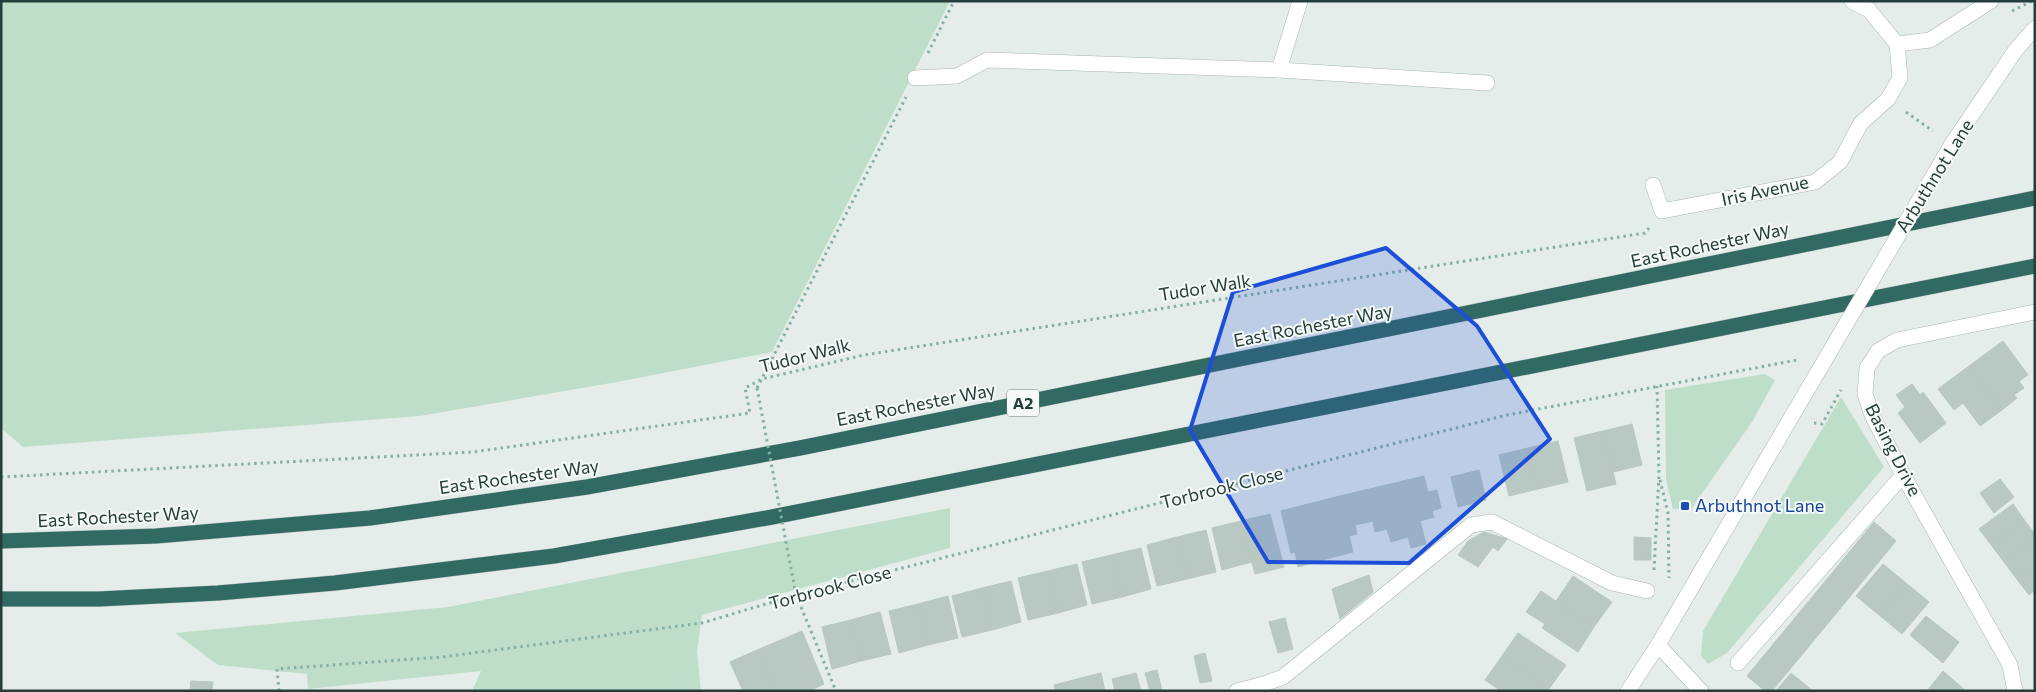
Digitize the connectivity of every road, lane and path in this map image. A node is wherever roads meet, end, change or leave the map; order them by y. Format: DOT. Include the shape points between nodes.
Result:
graph roads {
  1 [pos="954,1"];
  2 [pos="1300,1"];
  3 [pos="1852,1"];
  4 [pos="1991,1"];
  5 [pos="2035,28"];
  6 [pos="1897,44"];
  7 [pos="1279,70"];
  8 [pos="915,78"];
  9 [pos="1487,83"];
  10 [pos="1888,100"];
  11 [pos="1952,144"];
  12 [pos="1652,185"];
  13 [pos="2035,198"];
  14 [pos="1662,212"];
  15 [pos="2035,266"];
  16 [pos="2035,312"];
  17 [pos="1799,359"];
  18 [pos="762,378"];
  19 [pos="1657,386"];
  20 [pos="1843,386"];
  21 [pos="1822,424"];
  22 [pos="1904,475"];
  23 [pos="1659,476"];
  24 [pos="1,477"];
  25 [pos="1,541"];
  26 [pos="1647,590"];
  27 [pos="796,595"];
  28 [pos="1,599"];
  29 [pos="1670,624"];
  30 [pos="1658,644"];
  31 [pos="1738,663"];
  32 [pos="280,691"];
  33 [pos="836,691"];
  34 [pos="1237,691"];
  35 [pos="1628,691"];
  36 [pos="1701,691"];
  37 [pos="2015,691"];
  1 -- 8 [label="path"];
  2 -- 7 [label="street"];
  3 -- 6 [label="street" via="1869,10"];
  4 -- 6 [label="street" via="1930,40"];
  5 -- 11 [label="street, Arbuthnot Lane, bridge" via="2015,51"];
  6 -- 10 [label="street, Iris Avenue" via="1900,78"];
  7 -- 8 [label="street" via="987,60 957,76"];
  7 -- 9 [label="street"];
  8 -- 18 [label="path"];
  10 -- 11 [label="path"];
  10 -- 14 [label="street, Iris Avenue" via="1861,123 1840,162 1815,182"];
  11 -- 29 [label="street, Arbuthnot Lane, bridge"];
  12 -- 14 [label="street"];
  13 -- 25 [label="highway, East Rochester Way / A2" via="800,448 587,487 370,518 156,536"];
  14 -- 18 [label="path, Tudor Walk" via="1645,233 874,353"];
  15 -- 28 [label="highway" via="781,515 554,556 336,583 228,592 99,599"];
  16 -- 22 [label="street, Basing Drive" via="1897,340 1878,351 1867,368 1865,394 1872,415"];
  17 -- 19 [label="path, Torbrook Close"];
  18 -- 24 [label="path, Tudor Walk" via="745,388 750,413 473,452"];
  18 -- 27 [label="path, bridge" via="757,388"];
  19 -- 23 [label="path"];
  19 -- 27 [label="path, Torbrook Close" via="1507,415"];
  20 -- 21 [label="path"];
  22 -- 31 [label="street"];
  22 -- 37 [label="street, Basing Drive" via="2010,665"];
  23 -- 26 [label="path" via="1654,578"];
  23 -- 29 [label="path" via="1668,513"];
  26 -- 34 [label="street" via="1612,583 1492,522 1471,525 1283,677"];
  27 -- 32 [label="path, Torbrook Close" via="702,623 442,657 277,669"];
  27 -- 33 [label="path"];
  29 -- 30 [label="street, Arbuthnot Lane"];
  30 -- 35 [label="street, Arbuthnot Lane"];
  30 -- 36 [label="street"];
}
